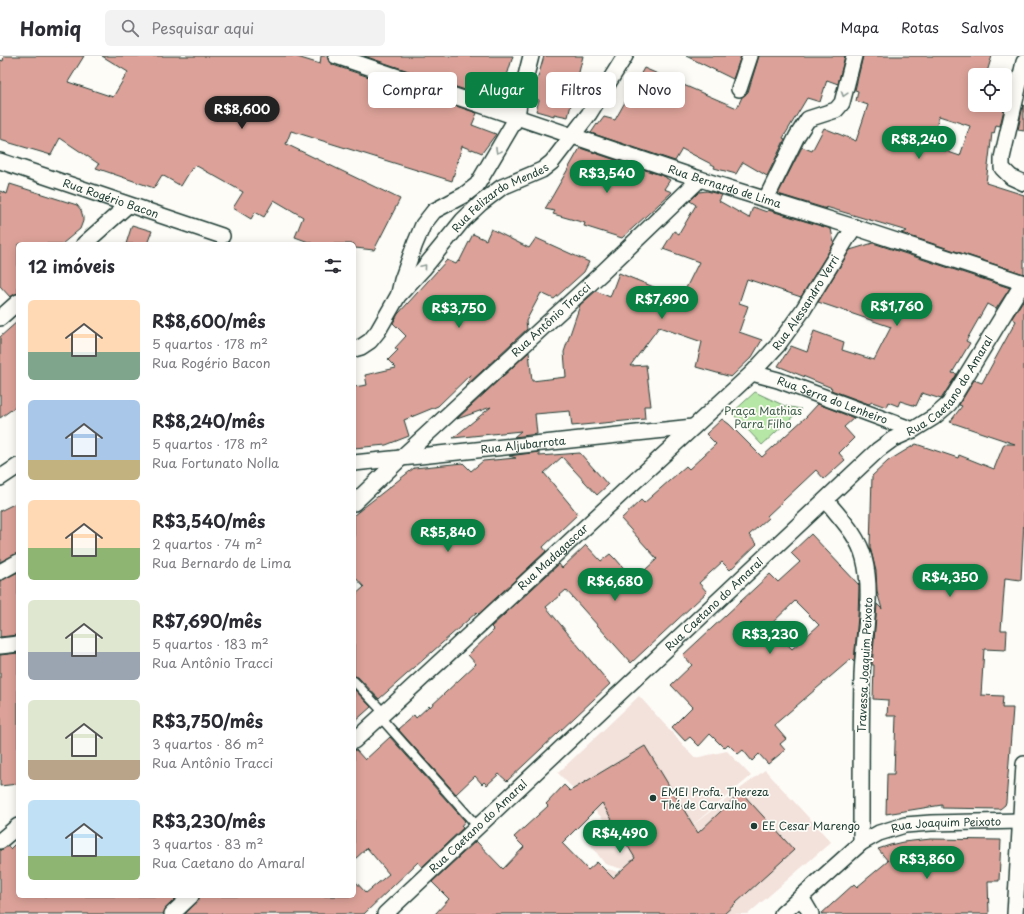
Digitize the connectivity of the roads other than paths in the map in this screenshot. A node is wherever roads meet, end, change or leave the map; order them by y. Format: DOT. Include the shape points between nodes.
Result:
graph roads {
  1 [pos="336,56"];
  2 [pos="531,56"];
  3 [pos="625,56"];
  4 [pos="750,56"];
  5 [pos="854,56"];
  6 [pos="1024,62"];
  7 [pos="740,89"];
  8 [pos="517,117"];
  9 [pos="572,136"];
  10 [pos="0,161"];
  11 [pos="700,179"];
  12 [pos="1024,183"];
  13 [pos="766,199"];
  14 [pos="128,204"];
  15 [pos="854,227"];
  16 [pos="222,236"];
  17 [pos="86,242"];
  18 [pos="1023,283"];
  19 [pos="398,296"];
  20 [pos="16,304"];
  21 [pos="0,318"];
  22 [pos="356,348"];
  23 [pos="752,373"];
  24 [pos="693,427"];
  25 [pos="913,430"];
  26 [pos="401,458"];
  27 [pos="356,463"];
  28 [pos="16,467"];
  29 [pos="0,478"];
  30 [pos="826,500"];
  31 [pos="356,501"];
  32 [pos="16,563"];
  33 [pos="0,572"];
  34 [pos="16,644"];
  35 [pos="0,646"];
  36 [pos="356,683"];
  37 [pos="382,715"];
  38 [pos="356,739"];
  39 [pos="1024,764"];
  40 [pos="1023,796"];
  41 [pos="1021,821"];
  42 [pos="478,827"];
  43 [pos="16,828"];
  44 [pos="0,841"];
  45 [pos="861,843"];
  46 [pos="801,897"];
  47 [pos="189,898"];
  48 [pos="172,914"];
  49 [pos="385,914"];
  50 [pos="782,914"];
  51 [pos="811,914"];
  52 [pos="1016,914"];
  1 -- 8 [label="street, Rua Bernardo de Lima"];
  2 -- 8 [label="street"];
  3 -- 9 [label="street, Rua Felizardo Mendes" via="589,114"];
  4 -- 7 [label="street"];
  5 -- 13 [label="street, one-way" via="842,103 836,110 808,119"];
  6 -- 12 [label="street" via="1002,158 1002,168 1011,178"];
  8 -- 9 [label="street, Rua Bernardo de Lima"];
  8 -- 19 [label="street, Rua Felizardo Mendes, one-way" via="477,185 434,211 423,225"];
  9 -- 11 [label="street, Rua Bernardo de Lima"];
  19 -- 9 [label="street, Rua Felizardo Mendes, one-way" via="463,220 481,203 502,187 542,170 552,162"];
  10 -- 14 [label="street, Rua Rogério Bacon"];
  11 -- 13 [label="street, Rua Bernardo de Lima"];
  11 -- 26 [label="street, Rua Antônio Tracci"];
  13 -- 15 [label="street, Rua Bernardo de Lima"];
  14 -- 16 [label="street, Rua Rogério Bacon"];
  14 -- 17 [label="street"];
  15 -- 18 [label="street, Rua Bernardo de Lima"];
  15 -- 23 [label="street, Rua Alessandro Verri" via="803,310 777,346"];
  18 -- 25 [label="street, Rua Caetano do Amaral" via="949,404"];
  19 -- 22 [label="street, Rua Felizardo Mendes" via="370,341"];
  20 -- 21 [label="street"];
  23 -- 24 [label="street, Rua Madagascar"];
  23 -- 25 [label="street, Rua Serra do Lenheiro" via="778,380"];
  24 -- 26 [label="street, Rua Aljubarrota"];
  24 -- 37 [label="street, Rua Madagascar"];
  25 -- 30 [label="street, Rua Caetano do Amaral" via="893,439 878,450"];
  26 -- 27 [label="street, Rua Aljubarrota"];
  26 -- 31 [label="street, Rua Antônio Tracci"];
  28 -- 29 [label="street"];
  30 -- 42 [label="street, Rua Caetano do Amaral"];
  30 -- 45 [label="street, Travessa Joaquim Peixoto" via="856,538 864,558 868,580 862,676"];
  32 -- 33 [label="street"];
  34 -- 35 [label="street"];
  36 -- 37 [label="lane"];
  37 -- 38 [label="street, Rua Madagascar"];
  37 -- 42 [label="lane"];
  39 -- 40 [label="street"];
  40 -- 41 [label="street"];
  41 -- 45 [label="street, Rua Joaquim Peixoto" via="906,825 879,833"];
  41 -- 52 [label="street"];
  42 -- 49 [label="street, Rua Caetano do Amaral"];
  43 -- 44 [label="street"];
  45 -- 46 [label="street, Rua Joaquim Peixoto"];
  46 -- 50 [label="street, Rua Joaquim Peixoto"];
  46 -- 51 [label="street"];
  47 -- 48 [label="street"];
}
